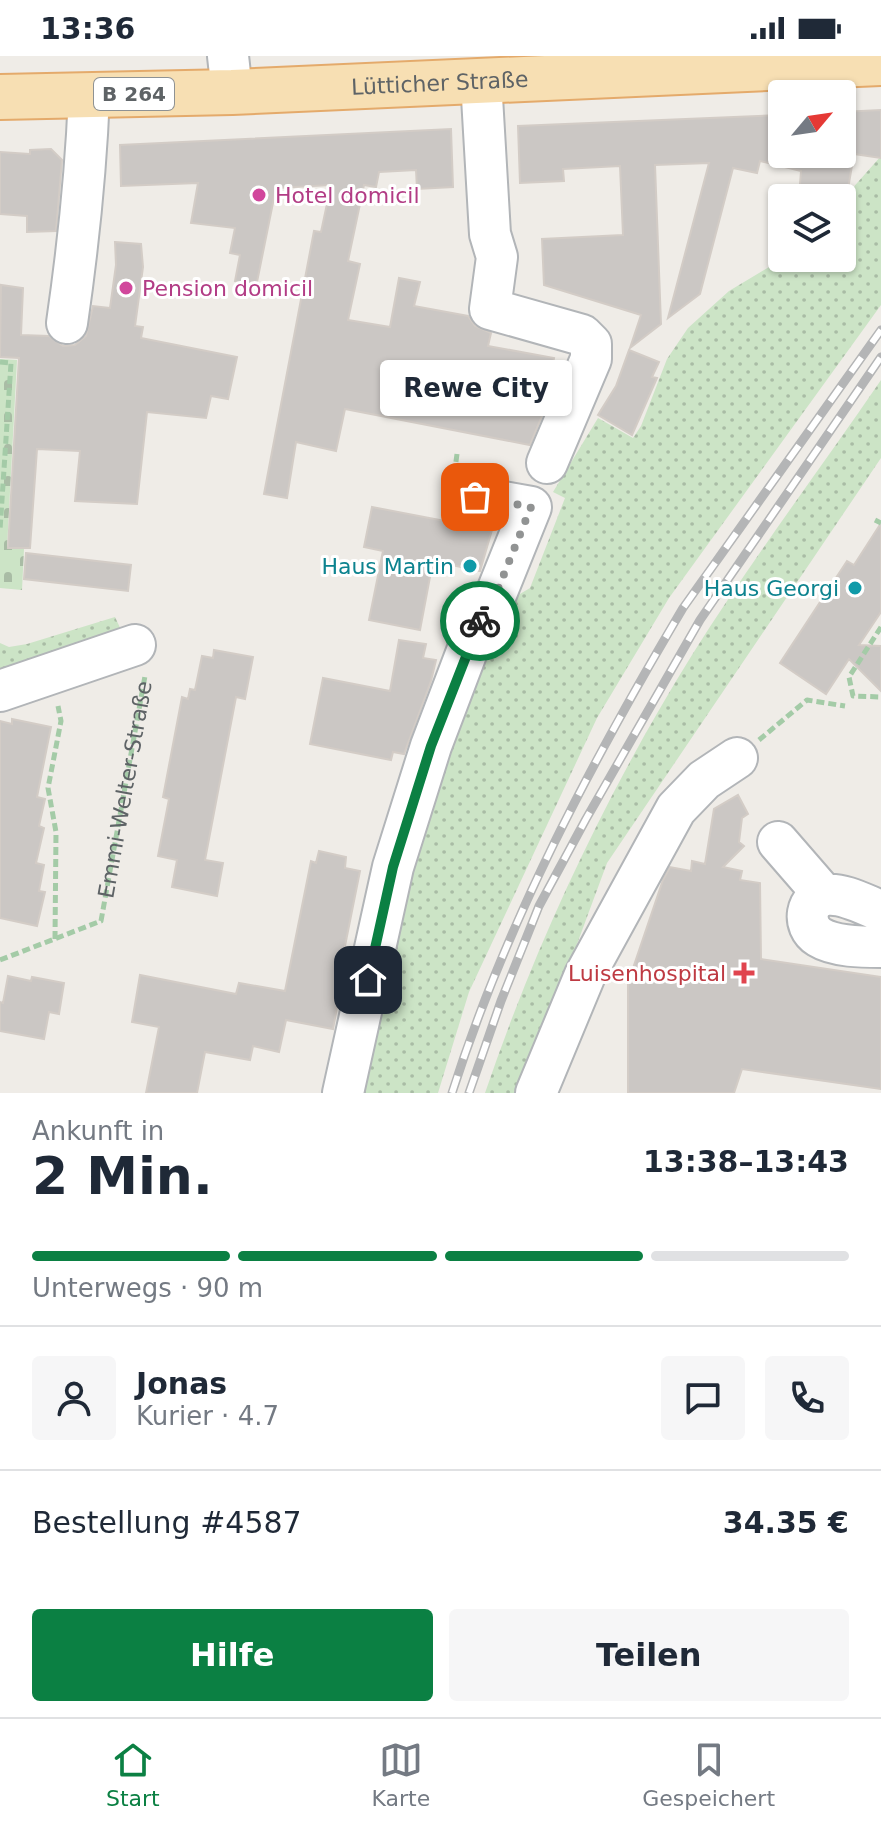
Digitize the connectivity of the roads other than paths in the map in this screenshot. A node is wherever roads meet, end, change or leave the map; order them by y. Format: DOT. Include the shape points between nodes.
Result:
graph roads {
  1 [pos="881,63"];
  2 [pos="597,65"];
  3 [pos="476,72"];
  4 [pos="230,74"];
  5 [pos="89,95"];
  6 [pos="0,97"];
  7 [pos="67,323"];
  8 [pos="547,463"];
  9 [pos="475,497"];
  10 [pos="135,645"];
  11 [pos="0,691"];
  12 [pos="737,758"];
  13 [pos="778,842"];
  14 [pos="824,895"];
  15 [pos="881,911"];
  16 [pos="881,947"];
  17 [pos="343,1093"];
  18 [pos="536,1093"];
  1 -- 2 [label="main road, Lütticher Straße / B 264"];
  2 -- 3 [label="main road, Lütticher Straße / B 264"];
  3 -- 4 [label="main road, Lütticher Straße / B 264"];
  3 -- 8 [label="street" via="490,234 497,257 490,309 582,335 591,344 591,359"];
  4 -- 5 [label="main road, Lütticher Straße / B 264"];
  5 -- 6 [label="main road, Lütticher Straße / B 264"];
  5 -- 7 [label="street" via="81,221"];
  9 -- 17 [label="street" via="531,507 494,599 477,625 431,746 393,867"];
  10 -- 11 [label="street, Emmi-Welter-Straße"];
  12 -- 18 [label="street" via="704,780 676,809 585,975"];
  13 -- 14 [label="street"];
  14 -- 15 [label="street"];
  14 -- 16 [label="street" via="807,913 818,937"];
}
